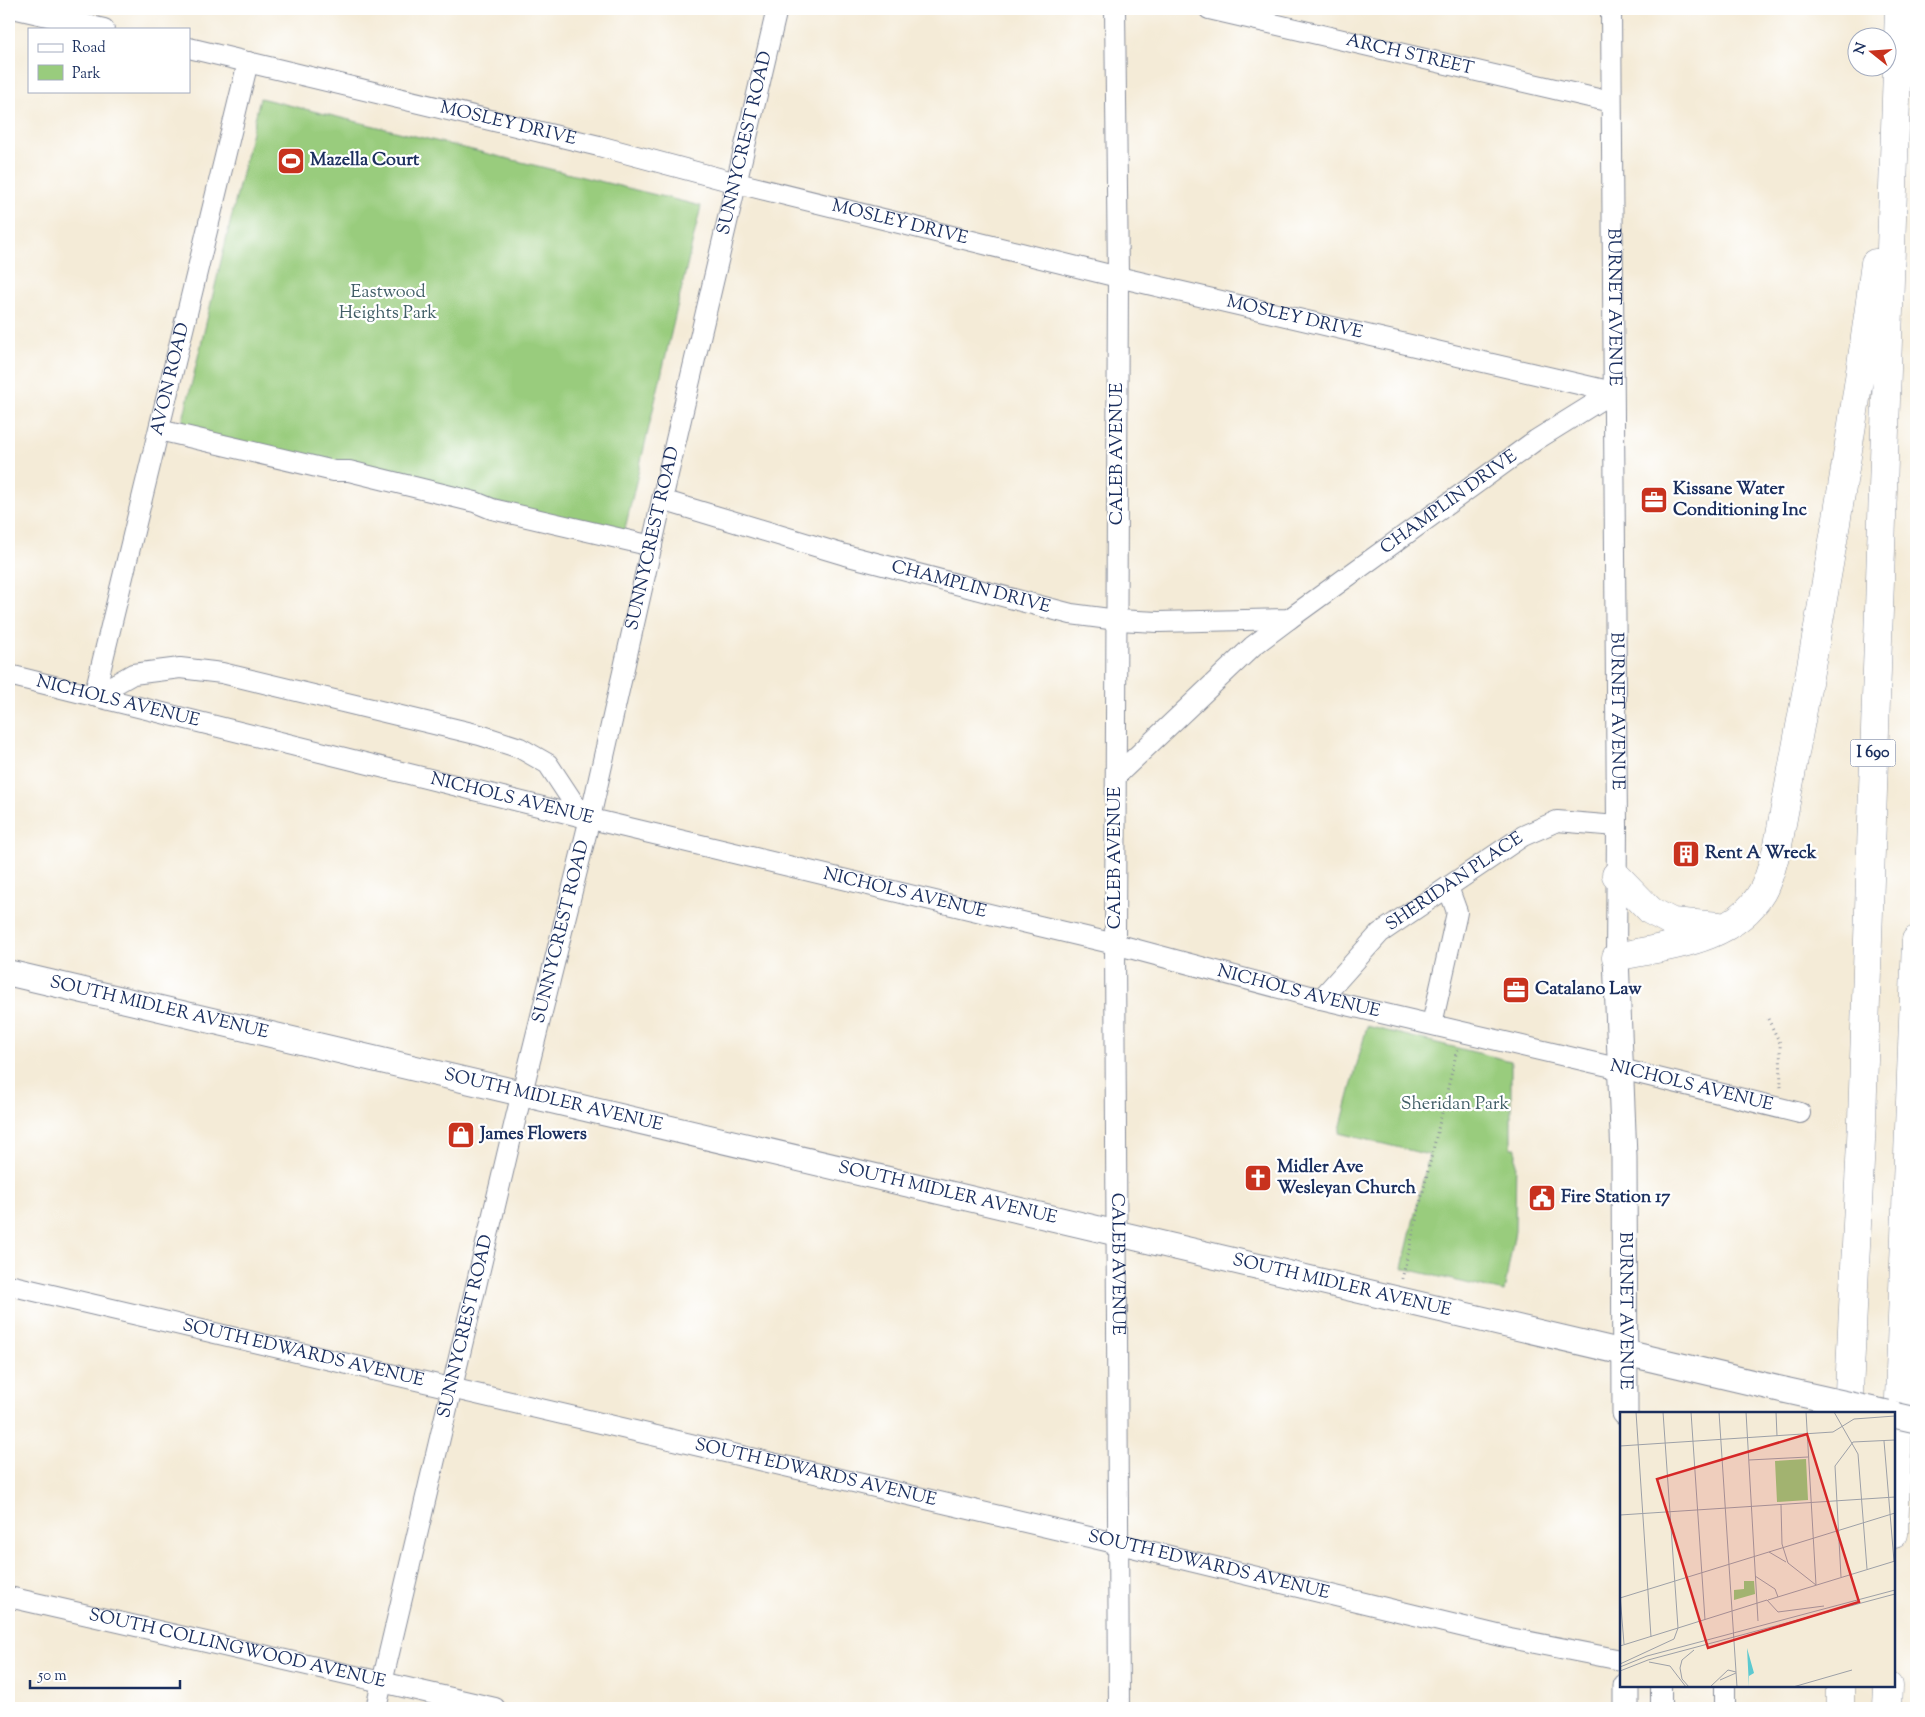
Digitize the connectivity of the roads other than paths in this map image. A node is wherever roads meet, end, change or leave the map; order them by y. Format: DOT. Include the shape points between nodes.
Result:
graph roads {
  1 [pos="17,9"];
  2 [pos="777,9"];
  3 [pos="1115,9"];
  4 [pos="1209,9"];
  5 [pos="1611,9"];
  6 [pos="1899,9"];
  7 [pos="100,28"];
  8 [pos="190,48"];
  9 [pos="248,62"];
  10 [pos="1896,93"];
  11 [pos="1611,102"];
  12 [pos="737,183"];
  13 [pos="1118,277"];
  14 [pos="1613,392"];
  15 [pos="159,430"];
  16 [pos="662,500"];
  17 [pos="652,546"];
  18 [pos="1289,619"];
  19 [pos="1117,620"];
  20 [pos="9,675"];
  21 [pos="94,696"];
  22 [pos="1116,776"];
  23 [pos="587,818"];
  24 [pos="1617,826"];
  25 [pos="1616,875"];
  26 [pos="1448,887"];
  27 [pos="1728,926"];
  28 [pos="1916,940"];
  29 [pos="1115,944"];
  30 [pos="1616,957"];
  31 [pos="9,973"];
  32 [pos="1321,999"];
  33 [pos="1432,1024"];
  34 [pos="1621,1068"];
  35 [pos="522,1095"];
  36 [pos="1791,1111"];
  37 [pos="1116,1234"];
  38 [pos="9,1285"];
  39 [pos="1625,1353"];
  40 [pos="452,1389"];
  41 [pos="1625,1412"];
  42 [pos="1848,1412"];
  43 [pos="1883,1412"];
  44 [pos="1895,1415"];
  45 [pos="1916,1420"];
  46 [pos="1895,1507"];
  47 [pos="1118,1544"];
  48 [pos="9,1597"];
  49 [pos="1620,1660"];
  50 [pos="382,1683"];
  51 [pos="1626,1687"];
  52 [pos="1661,1687"];
  53 [pos="1725,1687"];
  54 [pos="1840,1687"];
  55 [pos="376,1708"];
  56 [pos="495,1708"];
  57 [pos="1119,1708"];
  58 [pos="1626,1708"];
  59 [pos="1661,1708"];
  60 [pos="1725,1708"];
  61 [pos="1840,1708"];
  1 -- 7 [label="street"];
  2 -- 12 [label="street, SUNNYCREST ROAD"];
  3 -- 13 [label="street, CALEB AVENUE"];
  4 -- 11 [label="street, ARCH STREET"];
  5 -- 11 [label="street, BURNET AVENUE"];
  6 -- 10 [label="highway, I 690"];
  8 -- 9 [label="street, MOSLEY DRIVE"];
  9 -- 12 [label="street, MOSLEY DRIVE" via="599,146"];
  9 -- 15 [label="street, AVON ROAD"];
  10 -- 27 [label="highway" via="1867,323 1829,569 1778,845 1770,876 1761,894 1743,916"];
  10 -- 42 [label="highway, I 690" via="1862,1111"];
  11 -- 14 [label="street, BURNET AVENUE"];
  12 -- 13 [label="street, MOSLEY DRIVE"];
  12 -- 16 [label="street, SUNNYCREST ROAD"];
  13 -- 14 [label="street, MOSLEY DRIVE"];
  13 -- 19 [label="street, CALEB AVENUE"];
  14 -- 18 [label="street, CHAMPLIN DRIVE" via="1536,440"];
  14 -- 24 [label="street, BURNET AVENUE"];
  15 -- 17 [label="street" via="358,474"];
  15 -- 21 [label="street, AVON ROAD"];
  16 -- 17 [label="street, SUNNYCREST ROAD"];
  16 -- 19 [label="street, CHAMPLIN DRIVE" via="854,557 1071,614"];
  17 -- 23 [label="street, SUNNYCREST ROAD"];
  18 -- 19 [label="street, CHAMPLIN DRIVE"];
  18 -- 22 [label="street, CHAMPLIN DRIVE" via="1253,646"];
  19 -- 22 [label="street, CALEB AVENUE"];
  20 -- 21 [label="street, NICHOLS AVENUE"];
  21 -- 23 [label="street, NICHOLS AVENUE"];
  21 -- 23 [label="street" via="133,674 180,668 222,673 480,735 520,748 548,764"];
  22 -- 29 [label="street, CALEB AVENUE"];
  23 -- 29 [label="street, NICHOLS AVENUE"];
  23 -- 35 [label="street, SUNNYCREST ROAD"];
  24 -- 25 [label="street, BURNET AVENUE"];
  24 -- 26 [label="street, SHERIDAN PLACE" via="1556,821 1523,836"];
  25 -- 27 [label="highway" via="1651,911 1672,922"];
  25 -- 30 [label="street, BURNET AVENUE"];
  26 -- 32 [label="street, SHERIDAN PLACE" via="1380,933"];
  26 -- 33 [label="street" via="1456,917"];
  27 -- 30 [label="highway" via="1709,936"];
  28 -- 46 [label="highway"];
  29 -- 32 [label="street, NICHOLS AVENUE"];
  29 -- 37 [label="street, CALEB AVENUE"];
  30 -- 34 [label="main road, BURNET AVENUE"];
  31 -- 35 [label="main road, SOUTH MIDLER AVENUE"];
  32 -- 33 [label="street, NICHOLS AVENUE"];
  33 -- 34 [label="street, NICHOLS AVENUE"];
  34 -- 36 [label="street, NICHOLS AVENUE"];
  34 -- 39 [label="main road, BURNET AVENUE"];
  35 -- 37 [label="main road, SOUTH MIDLER AVENUE"];
  35 -- 40 [label="street, SUNNYCREST ROAD"];
  37 -- 39 [label="main road, SOUTH MIDLER AVENUE"];
  37 -- 47 [label="street, CALEB AVENUE"];
  38 -- 40 [label="street, SOUTH EDWARDS AVENUE"];
  39 -- 41 [label="main road, BURNET AVENUE"];
  39 -- 43 [label="main road, SOUTH MIDLER AVENUE, bridge"];
  40 -- 47 [label="street, SOUTH EDWARDS AVENUE"];
  40 -- 50 [label="street, SUNNYCREST ROAD"];
  44 -- 45 [label="main road, bridge"];
  47 -- 49 [label="street, SOUTH EDWARDS AVENUE" via="1510,1638"];
  47 -- 57 [label="street, CALEB AVENUE"];
  48 -- 50 [label="street, SOUTH COLLINGWOOD AVENUE"];
  50 -- 55 [label="street, SUNNYCREST ROAD"];
  50 -- 56 [label="street, SOUTH COLLINGWOOD AVENUE"];
  51 -- 58 [label="main road"];
  52 -- 59 [label="street"];
  53 -- 60 [label="street"];
  54 -- 61 [label="highway"];
}
